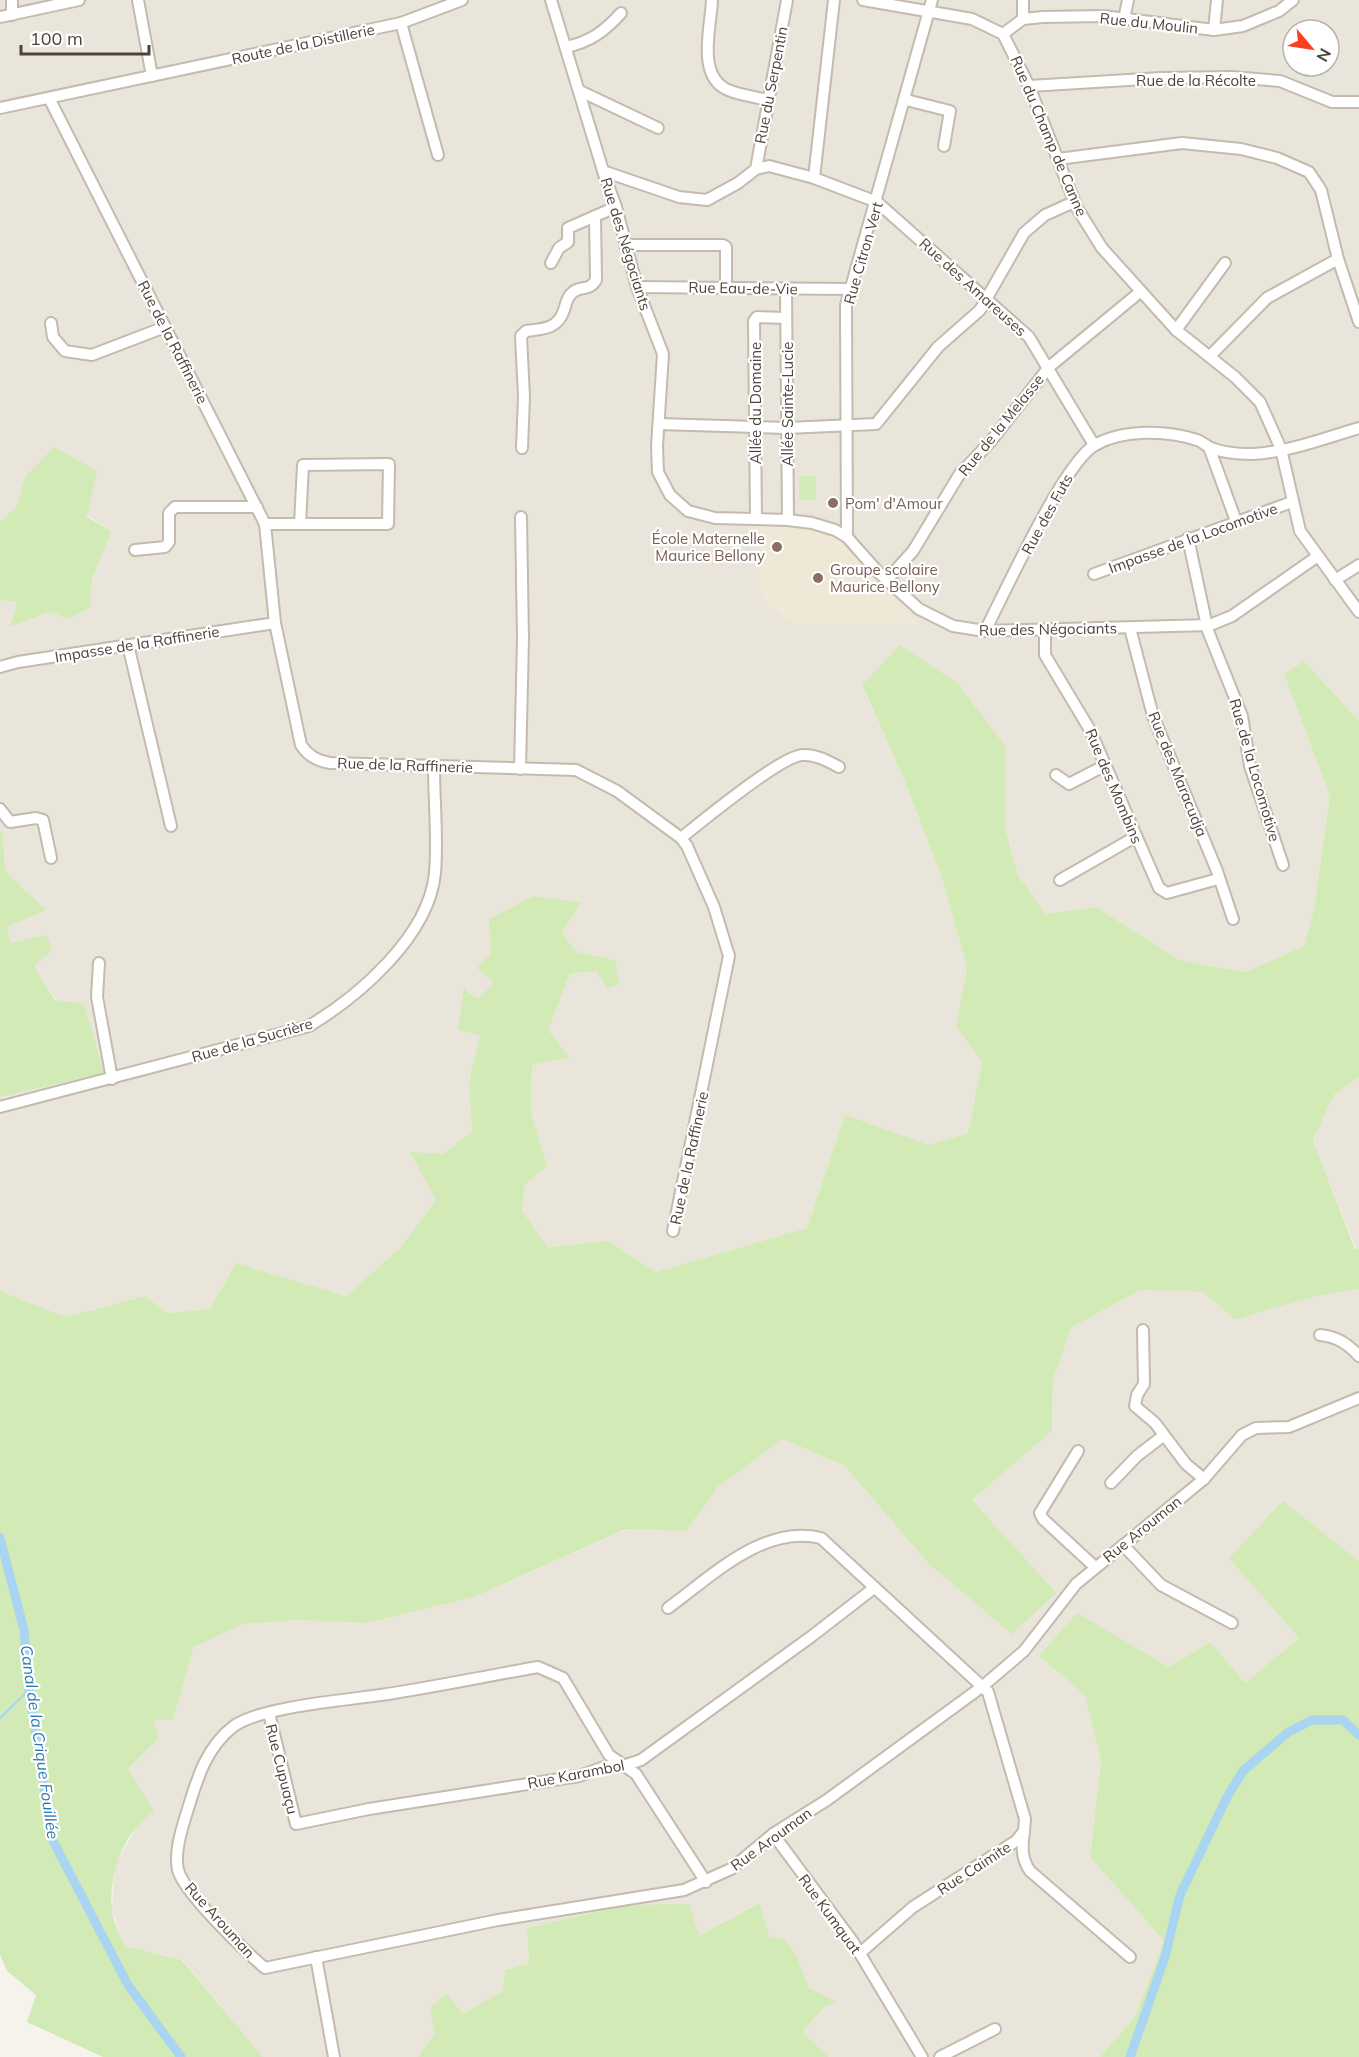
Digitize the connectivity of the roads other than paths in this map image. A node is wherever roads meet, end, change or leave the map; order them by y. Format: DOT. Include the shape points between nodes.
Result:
graph roads {
  1 [pos="12,0"];
  2 [pos="79,0"];
  3 [pos="138,0"];
  4 [pos="462,0"];
  5 [pos="551,0"];
  6 [pos="712,0"];
  7 [pos="787,0"];
  8 [pos="834,0"];
  9 [pos="863,0"];
  10 [pos="1023,0"];
  11 [pos="1128,0"];
  12 [pos="1217,0"];
  13 [pos="1293,0"];
  14 [pos="931,6"];
  15 [pos="621,13"];
  16 [pos="12,15"];
  17 [pos="0,17"];
  18 [pos="1023,19"];
  19 [pos="1124,19"];
  20 [pos="401,23"];
  21 [pos="1214,30"];
  22 [pos="1003,34"];
  23 [pos="566,47"];
  24 [pos="152,76"];
  25 [pos="1029,87"];
  26 [pos="580,91"];
  27 [pos="49,98"];
  28 [pos="768,100"];
  29 [pos="906,100"];
  30 [pos="1359,102"];
  31 [pos="0,108"];
  32 [pos="658,128"];
  33 [pos="944,146"];
  34 [pos="438,156"];
  35 [pos="1058,159"];
  36 [pos="756,169"];
  37 [pos="603,171"];
  38 [pos="814,178"];
  39 [pos="878,202"];
  40 [pos="1074,202"];
  41 [pos="616,207"];
  42 [pos="595,216"];
  43 [pos="625,245"];
  44 [pos="1338,259"];
  45 [pos="551,263"];
  46 [pos="1226,263"];
  47 [pos="637,287"];
  48 [pos="726,288"];
  49 [pos="786,289"];
  50 [pos="850,289"];
  51 [pos="1140,292"];
  52 [pos="988,300"];
  53 [pos="786,318"];
  54 [pos="1359,322"];
  55 [pos="51,323"];
  56 [pos="165,327"];
  57 [pos="1176,330"];
  58 [pos="1210,357"];
  59 [pos="1049,367"];
  60 [pos="659,424"];
  61 [pos="754,427"];
  62 [pos="847,427"];
  63 [pos="787,428"];
  64 [pos="1359,428"];
  65 [pos="1094,445"];
  66 [pos="1209,447"];
  67 [pos="522,448"];
  68 [pos="1281,449"];
  69 [pos="1292,502"];
  70 [pos="257,507"];
  71 [pos="521,517"];
  72 [pos="756,519"];
  73 [pos="788,520"];
  74 [pos="1236,521"];
  75 [pos="265,524"];
  76 [pos="300,524"];
  77 [pos="847,537"];
  78 [pos="1188,538"];
  79 [pos="135,550"];
  80 [pos="1318,556"];
  81 [pos="1359,565"];
  82 [pos="1094,574"];
  83 [pos="886,580"];
  84 [pos="1335,580"];
  85 [pos="1359,612"];
  86 [pos="275,623"];
  87 [pos="1207,626"];
  88 [pos="1130,628"];
  89 [pos="1045,630"];
  90 [pos="985,632"];
  91 [pos="128,645"];
  92 [pos="0,667"];
  93 [pos="838,766"];
  94 [pos="1104,766"];
  95 [pos="434,767"];
  96 [pos="520,769"];
  97 [pos="1056,775"];
  98 [pos="0,809"];
  99 [pos="171,826"];
  100 [pos="1135,837"];
  101 [pos="681,838"];
  102 [pos="51,858"];
  103 [pos="1283,865"];
  104 [pos="1218,879"];
  105 [pos="1060,880"];
  106 [pos="1233,919"];
  107 [pos="99,963"];
  108 [pos="112,1078"];
  109 [pos="0,1107"];
  110 [pos="673,1231"];
  111 [pos="1143,1330"];
  112 [pos="1320,1335"];
  113 [pos="1359,1356"];
  114 [pos="1359,1398"];
  115 [pos="1163,1436"];
  116 [pos="1078,1451"];
  117 [pos="1204,1479"];
  118 [pos="1110,1483"];
  119 [pos="1123,1545"];
  120 [pos="1095,1567"];
  121 [pos="873,1588"];
  122 [pos="668,1608"];
  123 [pos="1232,1623"];
  124 [pos="983,1686"];
  125 [pos="269,1713"];
  126 [pos="626,1765"];
  127 [pos="296,1824"];
  128 [pos="1024,1831"];
  129 [pos="773,1834"];
  130 [pos="706,1882"];
  131 [pos="860,1953"];
  132 [pos="1130,1957"];
  133 [pos="316,1958"];
  134 [pos="994,2029"];
  135 [pos="334,2057"];
  136 [pos="922,2057"];
  137 [pos="940,2057"];
  1 -- 16 [label="street"];
  2 -- 16 [label="street"];
  3 -- 24 [label="street"];
  4 -- 20 [label="street, Route de la Distillerie"];
  5 -- 23 [label="street, Rue des Négociants"];
  6 -- 28 [label="street" via="708,65 714,82 728,90"];
  7 -- 28 [label="street, Rue du Serpentin"];
  8 -- 38 [label="street"];
  9 -- 14 [label="street"];
  10 -- 18 [label="street"];
  11 -- 19 [label="street"];
  12 -- 21 [label="street"];
  13 -- 21 [label="street, Rue du Moulin" via="1261,21"];
  14 -- 22 [label="street"];
  14 -- 29 [label="street, Rue Citron Vert"];
  15 -- 23 [label="street" via="602,32"];
  16 -- 17 [label="street"];
  18 -- 19 [label="street, Rue du Moulin"];
  18 -- 22 [label="street"];
  19 -- 21 [label="street, Rue du Moulin"];
  20 -- 24 [label="street, Route de la Distillerie"];
  20 -- 34 [label="street"];
  22 -- 25 [label="street, Rue du Champ de Canne"];
  23 -- 26 [label="street, Rue des Négociants"];
  24 -- 27 [label="street, Route de la Distillerie"];
  25 -- 30 [label="street, Rue de la Récolte" via="1232,77 1280,81 1332,102"];
  25 -- 35 [label="street, Rue du Champ de Canne"];
  26 -- 32 [label="street"];
  26 -- 37 [label="street, Rue des Négociants"];
  27 -- 31 [label="street, Route de la Distillerie"];
  27 -- 56 [label="street, Rue de la Raffinerie"];
  28 -- 36 [label="street, Rue du Serpentin"];
  29 -- 33 [label="street" via="950,111"];
  29 -- 39 [label="street, Rue Citron Vert"];
  35 -- 40 [label="street, Rue du Champ de Canne"];
  35 -- 44 [label="street" via="1182,143 1241,149 1277,158 1309,172 1315,180"];
  36 -- 37 [label="street" via="707,200 679,197"];
  36 -- 38 [label="street" via="769,166"];
  37 -- 41 [label="street, Rue des Négociants"];
  38 -- 39 [label="street"];
  39 -- 50 [label="street, Rue Citron Vert"];
  39 -- 52 [label="street, Rue des Amareuses"];
  40 -- 51 [label="street, Rue du Champ de Canne" via="1102,248"];
  40 -- 52 [label="street" via="1045,215 1024,233"];
  41 -- 42 [label="street"];
  41 -- 43 [label="street, Rue des Négociants"];
  42 -- 45 [label="street" via="568,228 568,242 559,248"];
  42 -- 67 [label="street" via="593,285 570,294 556,324 548,329 526,331 521,336"];
  43 -- 47 [label="street, Rue des Négociants"];
  43 -- 48 [label="street" via="726,247"];
  44 -- 54 [label="street"];
  44 -- 58 [label="street" via="1267,298"];
  46 -- 57 [label="street"];
  47 -- 48 [label="street, Rue Eau-de-Vie"];
  47 -- 60 [label="street, Rue des Négociants" via="663,354"];
  48 -- 49 [label="street, Rue Eau-de-Vie"];
  49 -- 50 [label="street, Rue Eau-de-Vie"];
  49 -- 53 [label="street, Allée Sainte-Lucie"];
  50 -- 62 [label="street, Rue Citron Vert" via="846,305"];
  51 -- 57 [label="street, Rue du Champ de Canne"];
  51 -- 59 [label="street, Rue de la Melasse"];
  52 -- 59 [label="street, Rue des Amareuses" via="1029,337"];
  52 -- 62 [label="street" via="938,347 882,419 869,426"];
  53 -- 61 [label="street, Allée du Domaine" via="757,317 754,321"];
  53 -- 63 [label="street, Allée Sainte-Lucie"];
  55 -- 56 [label="street" via="57,344 65,351 92,355"];
  56 -- 70 [label="street, Rue de la Raffinerie"];
  57 -- 58 [label="street, Rue du Champ de Canne"];
  58 -- 68 [label="street, Rue du Champ de Canne" via="1260,402"];
  59 -- 65 [label="street, Rue des Amareuses"];
  59 -- 83 [label="street, Rue de la Melasse" via="959,476 913,551"];
  60 -- 61 [label="street"];
  60 -- 72 [label="street, Rue des Négociants" via="658,472 669,495 688,511 715,519"];
  61 -- 63 [label="street"];
  61 -- 72 [label="street, Allée du Domaine"];
  62 -- 63 [label="street"];
  62 -- 77 [label="street, Rue Citron Vert"];
  63 -- 73 [label="street, Allée Sainte-Lucie"];
  64 -- 68 [label="street, Rue des Futs"];
  65 -- 66 [label="street, Rue des Futs" via="1124,435 1147,433 1199,440"];
  65 -- 90 [label="street, Rue des Futs" via="1061,485"];
  66 -- 68 [label="street, Rue des Futs" via="1252,454"];
  66 -- 74 [label="street"];
  68 -- 69 [label="street, Rue du Champ de Canne"];
  69 -- 74 [label="street, Impasse de la Locomotive"];
  69 -- 80 [label="street, Rue du Champ de Canne" via="1300,531"];
  70 -- 75 [label="street, Rue de la Raffinerie"];
  70 -- 79 [label="street" via="175,507 169,513 169,543 165,547"];
  71 -- 96 [label="street"];
  72 -- 73 [label="street, Rue des Négociants"];
  73 -- 77 [label="street, Rue des Négociants" via="812,523"];
  74 -- 78 [label="street, Impasse de la Locomotive"];
  75 -- 76 [label="street"];
  75 -- 86 [label="street, Rue de la Raffinerie"];
  76 -- 76 [label="street" via="388,524 389,464 303,465"];
  77 -- 83 [label="street, Rue des Négociants"];
  78 -- 82 [label="street, Impasse de la Locomotive"];
  78 -- 87 [label="street, Rue de la Locomotive"];
  80 -- 84 [label="street, Rue du Champ de Canne"];
  80 -- 87 [label="street, Rue des Négociants" via="1232,616"];
  81 -- 84 [label="street"];
  83 -- 90 [label="street, Rue des Négociants" via="919,609 952,627"];
  84 -- 85 [label="street, Rue du Champ de Canne"];
  86 -- 91 [label="street, Impasse de la Raffinerie"];
  86 -- 95 [label="street, Rue de la Raffinerie" via="301,745 310,756 330,763"];
  87 -- 88 [label="street, Rue des Négociants"];
  87 -- 103 [label="street, Rue de la Locomotive" via="1242,716 1250,766"];
  88 -- 89 [label="street, Rue des Négociants"];
  88 -- 104 [label="street, Rue des Maracudja" via="1153,716"];
  89 -- 90 [label="street, Rue des Négociants"];
  89 -- 94 [label="street, Rue des Mombins" via="1044,655 1084,718"];
  91 -- 92 [label="street, Impasse de la Raffinerie"];
  91 -- 99 [label="street"];
  93 -- 101 [label="street" via="813,756 794,757"];
  94 -- 97 [label="street" via="1069,784"];
  94 -- 100 [label="street, Rue des Mombins"];
  95 -- 96 [label="street, Rue de la Raffinerie"];
  95 -- 108 [label="street, Rue de la Sucrière" via="435,875 427,902 412,932 363,987 341,1007 309,1026"];
  96 -- 101 [label="street, Rue de la Raffinerie" via="576,770 590,775"];
  98 -- 102 [label="street" via="10,822 43,820"];
  100 -- 104 [label="street, Rue des Mombins" via="1162,891"];
  100 -- 105 [label="street"];
  101 -- 110 [label="street, Rue de la Raffinerie" via="714,908 729,956"];
  104 -- 106 [label="street, Rue des Maracudja"];
  107 -- 108 [label="street" via="97,997"];
  108 -- 109 [label="street, Rue de la Sucrière"];
  111 -- 115 [label="street" via="1144,1384 1135,1406 1155,1423"];
  112 -- 113 [label="street" via="1348,1344"];
  114 -- 117 [label="street, Rue Arouman" via="1289,1427 1256,1428 1242,1435"];
  115 -- 117 [label="street"];
  115 -- 118 [label="street"];
  116 -- 120 [label="street" via="1040,1513"];
  117 -- 119 [label="street, Rue Arouman"];
  119 -- 120 [label="street, Rue Arouman"];
  119 -- 123 [label="street" via="1161,1585"];
  120 -- 124 [label="street, Rue Arouman" via="1076,1584 1024,1651"];
  121 -- 122 [label="street" via="821,1538 796,1535 758,1546"];
  121 -- 124 [label="street"];
  121 -- 126 [label="street, Rue Karambol" via="683,1730 640,1760"];
  124 -- 128 [label="street, Rue Caimite" via="990,1698 1025,1819"];
  124 -- 129 [label="street, Rue Arouman" via="827,1800"];
  125 -- 126 [label="street" via="538,1667 563,1678 609,1755"];
  125 -- 127 [label="street, Rue Cupuaçu"];
  125 -- 133 [label="street, Rue Arouman" via="236,1725 203,1762 178,1845 178,1870 244,1951 265,1968"];
  126 -- 127 [label="street, Rue Karambol"];
  126 -- 130 [label="street" via="636,1774"];
  128 -- 131 [label="street, Rue Caimite" via="913,1907"];
  128 -- 132 [label="street" via="1022,1851 1030,1871"];
  129 -- 130 [label="street, Rue Arouman" via="731,1869"];
  129 -- 131 [label="street, Rue Kumquat"];
  130 -- 133 [label="street, Rue Arouman" via="684,1890 498,1920"];
  131 -- 136 [label="street, Rue Kumquat"];
  133 -- 135 [label="street"];
  134 -- 137 [label="street"];
}
